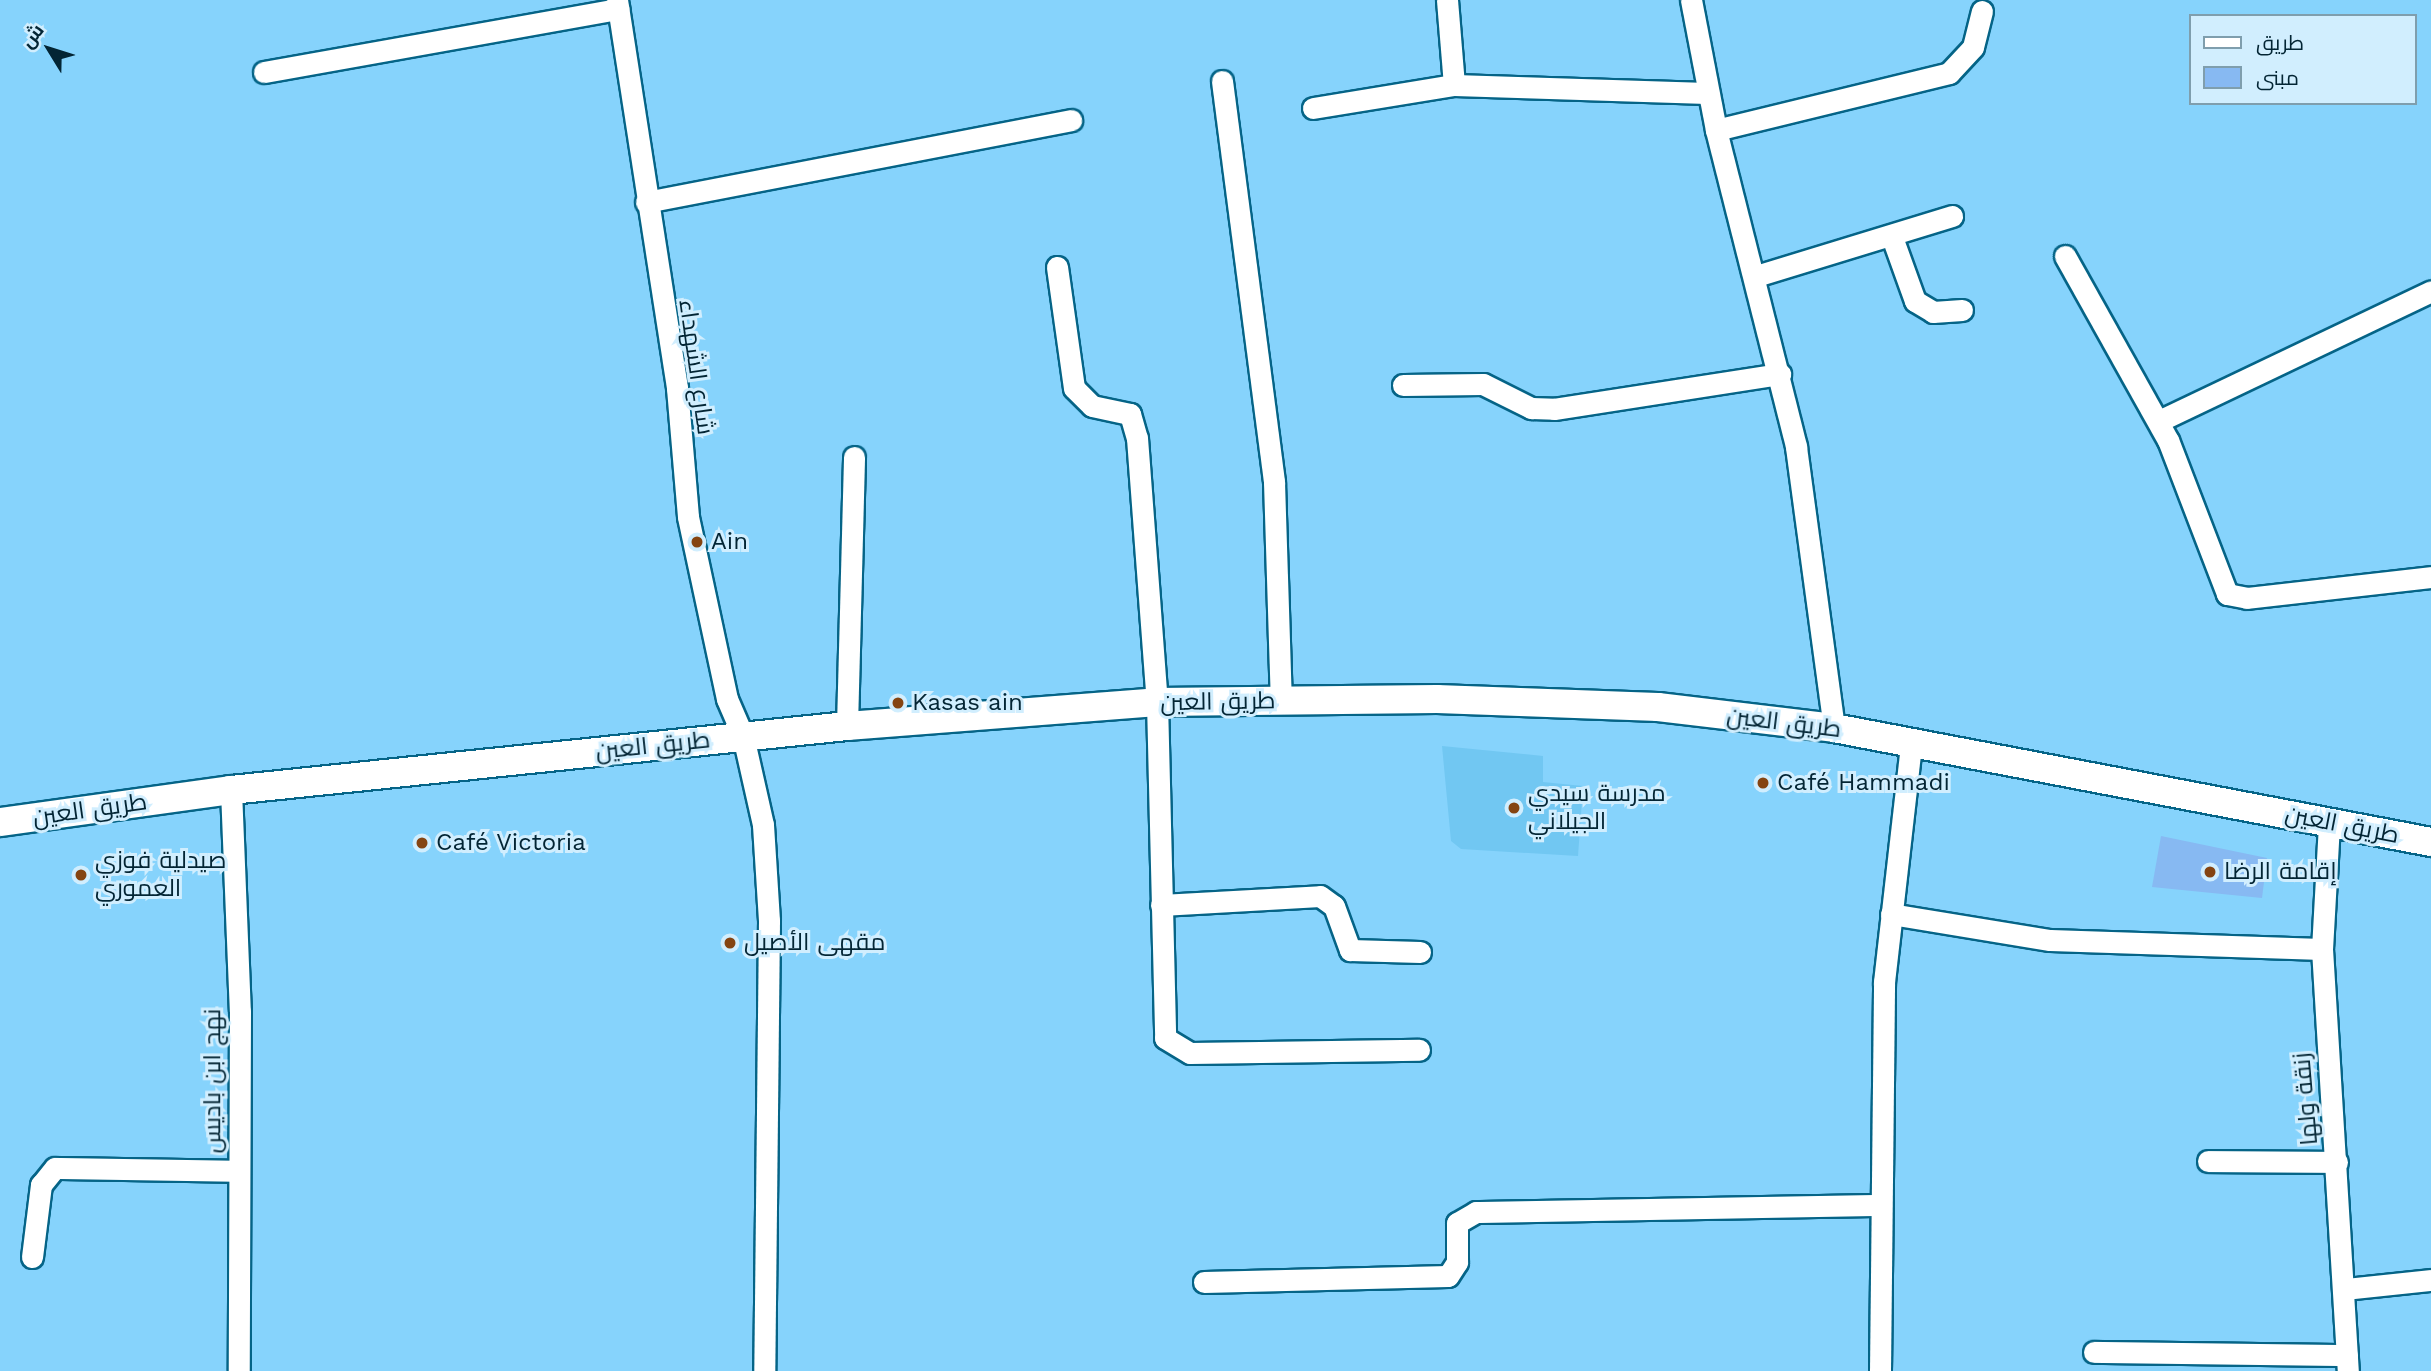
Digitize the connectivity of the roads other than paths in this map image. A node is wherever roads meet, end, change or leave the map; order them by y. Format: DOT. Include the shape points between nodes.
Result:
graph roads {
  1 [pos="1447,0"];
  2 [pos="1691,0"];
  3 [pos="618,4"];
  4 [pos="1982,11"];
  5 [pos="264,72"];
  6 [pos="1222,81"];
  7 [pos="1454,85"];
  8 [pos="1707,93"];
  9 [pos="1313,108"];
  10 [pos="1071,120"];
  11 [pos="1716,130"];
  12 [pos="646,202"];
  13 [pos="1952,216"];
  14 [pos="1892,237"];
  15 [pos="2065,256"];
  16 [pos="1056,267"];
  17 [pos="1756,276"];
  18 [pos="2431,291"];
  19 [pos="1962,310"];
  20 [pos="1780,374"];
  21 [pos="1403,385"];
  22 [pos="2159,421"];
  23 [pos="854,457"];
  24 [pos="2431,577"];
  25 [pos="1281,701"];
  26 [pos="1157,702"];
  27 [pos="847,726"];
  28 [pos="1834,728"];
  29 [pos="743,736"];
  30 [pos="1911,744"];
  31 [pos="231,790"];
  32 [pos="0,822"];
  33 [pos="2329,824"];
  34 [pos="2431,842"];
  35 [pos="1161,905"];
  36 [pos="1891,914"];
  37 [pos="2322,949"];
  38 [pos="1420,952"];
  39 [pos="1419,1050"];
  40 [pos="2207,1161"];
  41 [pos="2337,1162"];
  42 [pos="239,1171"];
  43 [pos="1878,1205"];
  44 [pos="32,1256"];
  45 [pos="2431,1280"];
  46 [pos="1205,1282"];
  47 [pos="2345,1289"];
  48 [pos="2094,1352"];
  49 [pos="2348,1363"];
  50 [pos="239,1371"];
  51 [pos="764,1371"];
  52 [pos="1880,1371"];
  1 -- 7 [label="street"];
  2 -- 8 [label="street"];
  3 -- 5 [label="street"];
  3 -- 12 [label="street, شارع الشهداء"];
  4 -- 11 [label="street" via="1973,47 1948,74"];
  6 -- 25 [label="street" via="1274,482"];
  7 -- 8 [label="street"];
  7 -- 9 [label="street"];
  8 -- 11 [label="street"];
  10 -- 12 [label="street"];
  11 -- 17 [label="street"];
  12 -- 29 [label="street, شارع الشهداء" via="677,388 688,517 727,699"];
  13 -- 14 [label="street"];
  14 -- 17 [label="street"];
  14 -- 19 [label="street" via="1915,301 1933,312"];
  15 -- 22 [label="street"];
  16 -- 26 [label="street" via="1074,388 1092,406 1130,414 1137,438"];
  17 -- 20 [label="street"];
  18 -- 22 [label="street"];
  20 -- 21 [label="street" via="1542,409 1483,384"];
  20 -- 28 [label="street" via="1800,468"];
  22 -- 24 [label="street" via="2227,594 2247,598"];
  23 -- 27 [label="street"];
  25 -- 26 [label="main road, طريق العين"];
  25 -- 28 [label="main road, طريق العين" via="1545,700"];
  26 -- 27 [label="main road, طريق العين"];
  26 -- 35 [label="street"];
  27 -- 29 [label="main road, طريق العين"];
  28 -- 30 [label="main road, طريق العين"];
  29 -- 31 [label="main road, طريق العين"];
  29 -- 51 [label="street, شارع الشهداء" via="763,825 769,921"];
  30 -- 33 [label="main road, طريق العين"];
  30 -- 36 [label="street"];
  31 -- 32 [label="main road, طريق العين"];
  31 -- 42 [label="street, نهج ابن باديس"];
  33 -- 34 [label="main road, طريق العين"];
  33 -- 37 [label="street, زنقة ولها"];
  35 -- 38 [label="street" via="1320,896 1334,906 1350,950"];
  35 -- 39 [label="street" via="1165,1038 1178,1052"];
  36 -- 37 [label="street" via="2050,940"];
  36 -- 43 [label="street"];
  37 -- 41 [label="street, زنقة ولها"];
  40 -- 41 [label="street"];
  41 -- 47 [label="street, زنقة ولها"];
  42 -- 44 [label="street" via="55,1168 41,1185"];
  42 -- 50 [label="street, نهج ابن باديس"];
  43 -- 46 [label="street" via="1476,1212 1457,1223 1457,1262 1448,1276"];
  43 -- 52 [label="street"];
  45 -- 47 [label="street"];
  47 -- 49 [label="street, زنقة ولها"];
  48 -- 49 [label="street"];
}
